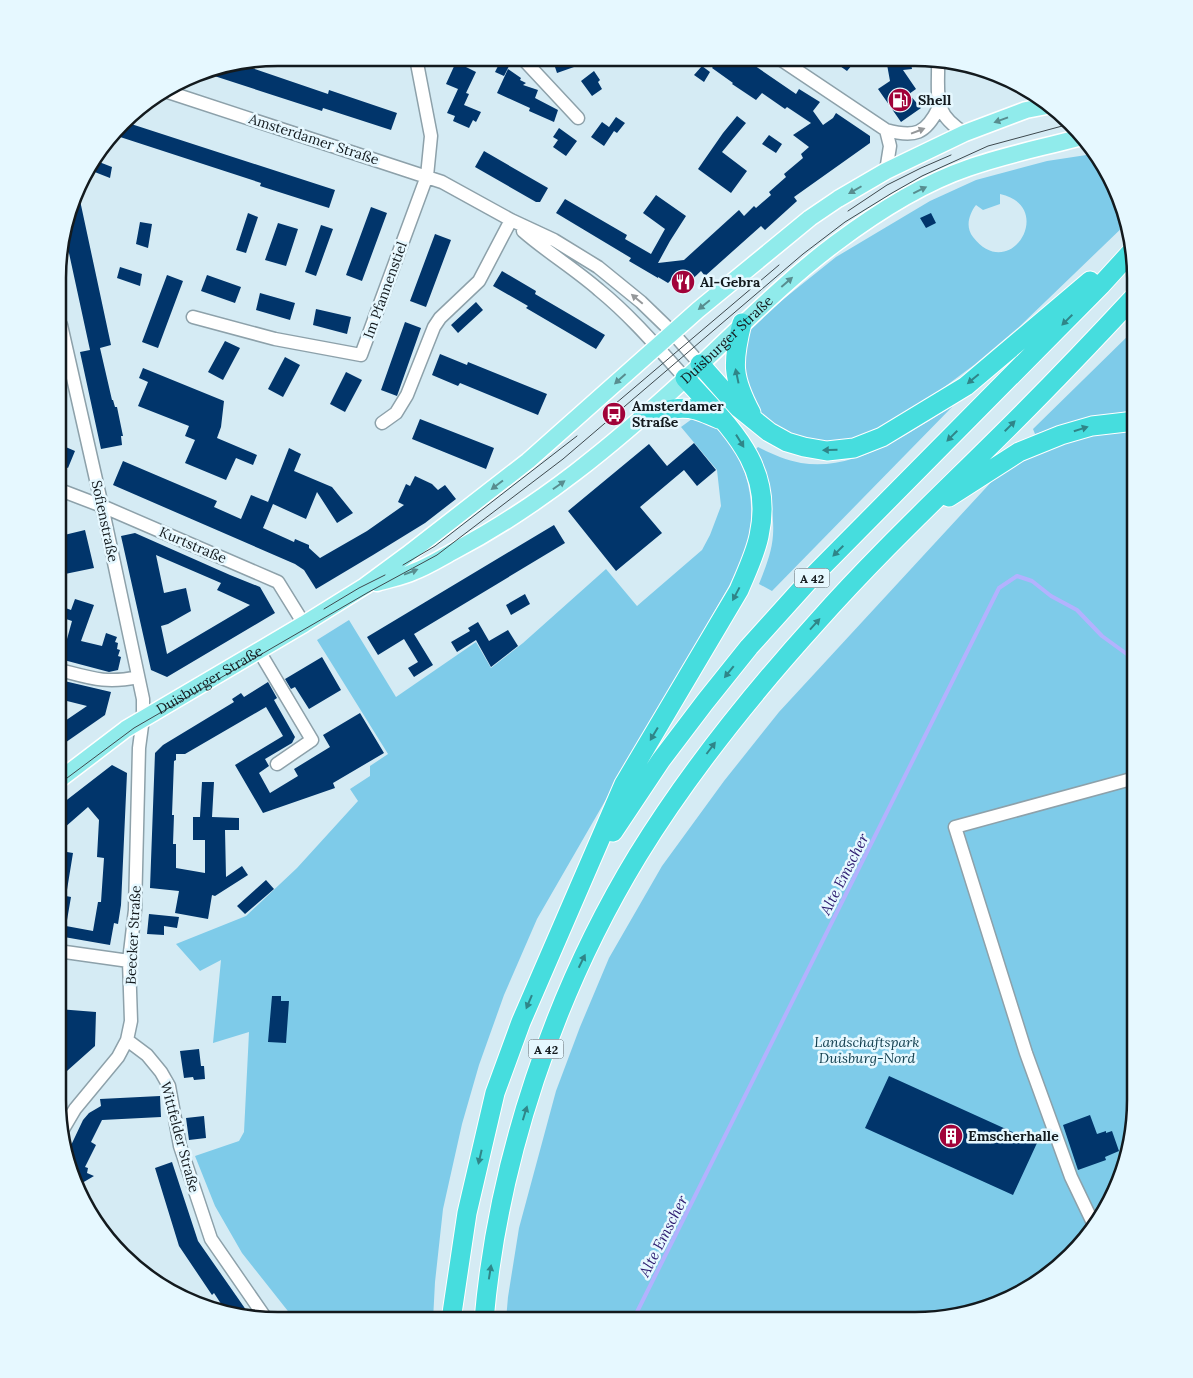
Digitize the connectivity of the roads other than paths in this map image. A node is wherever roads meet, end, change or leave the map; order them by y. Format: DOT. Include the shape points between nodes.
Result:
graph roads {
  1 [pos="418,66"];
  2 [pos="529,66"];
  3 [pos="790,66"];
  4 [pos="938,68"];
  5 [pos="174,94"];
  6 [pos="940,107"];
  7 [pos="1040,107"];
  8 [pos="578,118"];
  9 [pos="886,130"];
  10 [pos="965,133"];
  11 [pos="1074,139"];
  12 [pos="886,171"];
  13 [pos="426,176"];
  14 [pos="511,220"];
  15 [pos="1125,255"];
  16 [pos="1099,280"];
  17 [pos="1127,305"];
  18 [pos="193,317"];
  19 [pos="742,323"];
  20 [pos="672,332"];
  21 [pos="66,347"];
  22 [pos="656,347"];
  23 [pos="700,364"];
  24 [pos="685,378"];
  25 [pos="643,416"];
  26 [pos="755,421"];
  27 [pos="725,422"];
  28 [pos="1127,422"];
  29 [pos="382,423"];
  30 [pos="66,492"];
  31 [pos="102,506"];
  32 [pos="913,522"];
  33 [pos="365,586"];
  34 [pos="304,624"];
  35 [pos="259,650"];
  36 [pos="66,671"];
  37 [pos="138,677"];
  38 [pos="143,718"];
  39 [pos="277,764"];
  40 [pos="66,775"];
  41 [pos="1127,780"];
  42 [pos="569,909"];
  43 [pos="66,952"];
  44 [pos="129,962"];
  45 [pos="127,1040"];
  46 [pos="68,1122"];
  47 [pos="1091,1218"];
  48 [pos="261,1311"];
  49 [pos="452,1312"];
  50 [pos="485,1312"];
  1 -- 13 [label="street" via="431,136"];
  2 -- 8 [label="street"];
  3 -- 9 [label="street"];
  4 -- 6 [label="street"];
  5 -- 13 [label="street, Amsterdamer Straße"];
  9 -- 6 [label="street, one-way" via="899,134 919,132 927,127"];
  6 -- 10 [label="street" via="948,120"];
  7 -- 10 [label="main road, Duisburger Straße, one-way"];
  9 -- 12 [label="street" via="890,146"];
  10 -- 12 [label="main road, Duisburger Straße"];
  19 -- 11 [label="main road, Duisburger Straße, one-way" via="836,243 914,192 975,166"];
  12 -- 20 [label="main road, Duisburger Straße, one-way" via="810,218"];
  13 -- 14 [label="street, Amsterdamer Straße"];
  13 -- 18 [label="street, Im Pfannenstiel" via="361,355 275,339"];
  20 -- 14 [label="street, Amsterdamer Straße, one-way" via="598,267 554,240"];
  14 -- 22 [label="street, Amsterdamer Straße" via="599,289"];
  14 -- 29 [label="street" via="478,281 434,327 407,395 396,413"];
  15 -- 16 [label="highway, A 42"];
  16 -- 26 [label="highway, one-way" via="966,386 882,437 854,448 827,451 787,442"];
  16 -- 42 [label="highway, A 42, one-way" via="813,576 750,647 661,760 606,843"];
  32 -- 17 [label="highway, A 42, one-way"];
  19 -- 23 [label="main road, Duisburger Straße"];
  26 -- 19 [label="highway, one-way" via="735,374 735,350"];
  20 -- 22 [label="main road, Duisburger Straße"];
  20 -- 23 [label="street, Amsterdamer Straße"];
  21 -- 31 [label="street, Sofienstraße"];
  22 -- 24 [label="street, Amsterdamer Straße"];
  22 -- 33 [label="main road, Duisburger Straße, one-way" via="528,461"];
  23 -- 24 [label="main road, Duisburger Straße"];
  23 -- 26 [label="highway" via="738,407"];
  24 -- 25 [label="main road, Duisburger Straße"];
  24 -- 27 [label="highway"];
  25 -- 27 [label="highway" via="676,408 696,410"];
  33 -- 25 [label="main road, Duisburger Straße, one-way" via="413,572 495,528 568,478"];
  27 -- 42 [label="highway, one-way" via="755,466 761,493 759,536 752,558 720,625 624,784"];
  32 -- 28 [label="highway, one-way" via="1019,452 1092,426"];
  30 -- 31 [label="street, Kurtstraße"];
  31 -- 34 [label="street, Kurtstraße" via="278,582"];
  31 -- 37 [label="street, Sofienstraße"];
  50 -- 32 [label="highway, A 42, one-way" via="497,1220 528,1103 579,967 607,911 672,802 713,746 818,621"];
  33 -- 34 [label="main road, Duisburger Straße"];
  34 -- 35 [label="main road, Duisburger Straße"];
  35 -- 38 [label="main road, Duisburger Straße"];
  35 -- 39 [label="street" via="312,740"];
  36 -- 37 [label="street" via="102,680"];
  37 -- 38 [label="street, Sofienstraße"];
  38 -- 40 [label="main road, Duisburger Straße"];
  38 -- 44 [label="street, Beecker Straße" via="139,748 135,910"];
  41 -- 47 [label="street" via="955,827 1026,1053 1071,1177"];
  42 -- 49 [label="highway, A 42, one-way" via="495,1093 466,1213"];
  43 -- 44 [label="street"];
  44 -- 45 [label="street, Beecker Straße" via="131,1021"];
  45 -- 46 [label="street, Beecker Straße" via="118,1057"];
  45 -- 48 [label="street, Wittfelder Straße" via="147,1055 169,1086 180,1146 211,1239"];
}
